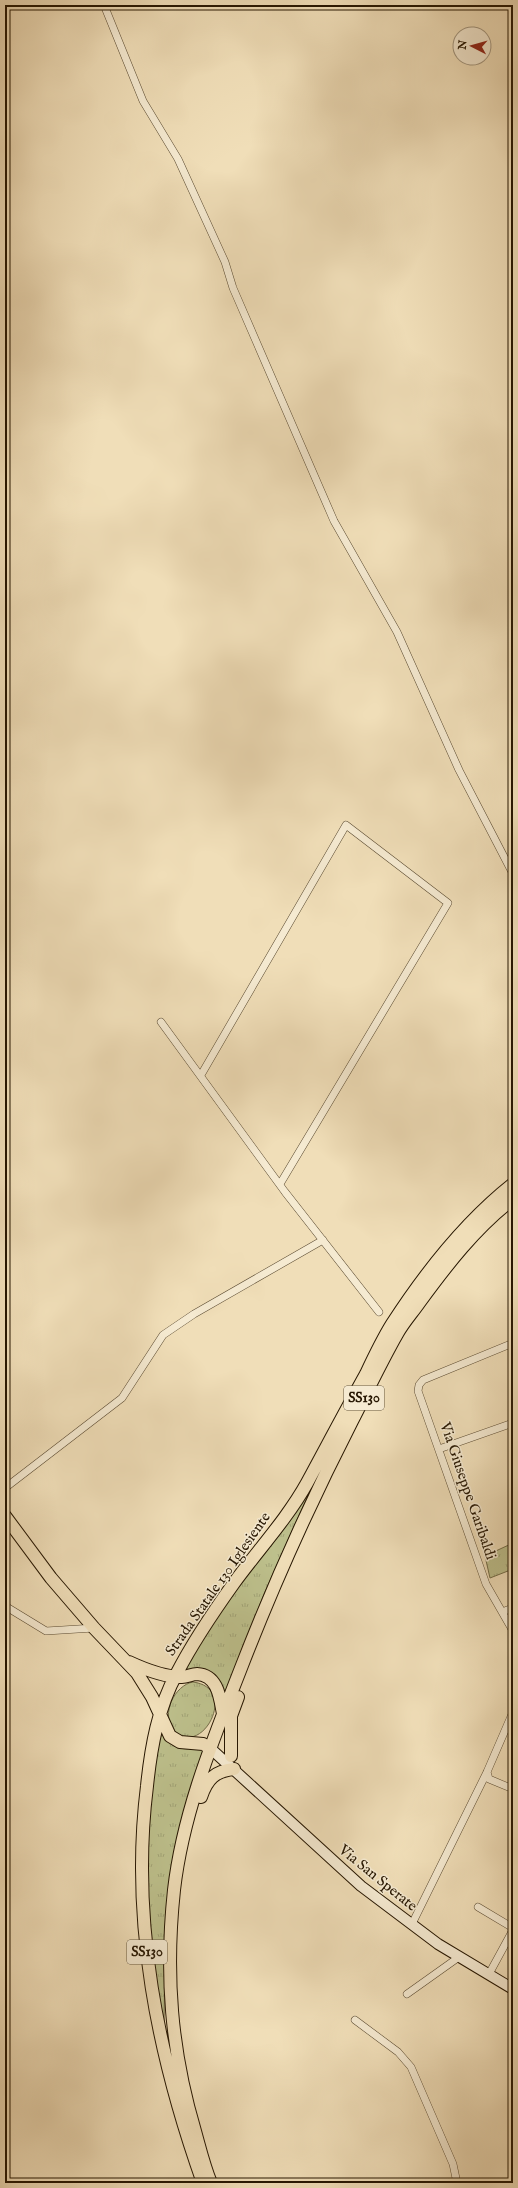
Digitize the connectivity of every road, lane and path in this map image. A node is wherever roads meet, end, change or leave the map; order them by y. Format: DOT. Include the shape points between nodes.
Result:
graph roads {
  1 [pos="104,5"];
  2 [pos="513,874"];
  3 [pos="161,1022"];
  4 [pos="200,1075"];
  5 [pos="280,1184"];
  6 [pos="513,1184"];
  7 [pos="513,1199"];
  8 [pos="323,1240"];
  9 [pos="379,1312"];
  10 [pos="513,1343"];
  11 [pos="513,1423"];
  12 [pos="439,1449"];
  13 [pos="5,1488"];
  14 [pos="5,1516"];
  15 [pos="5,1606"];
  16 [pos="513,1608"];
  17 [pos="502,1612"];
  18 [pos="94,1628"];
  19 [pos="513,1631"];
  20 [pos="247,1653"];
  21 [pos="124,1660"];
  22 [pos="175,1675"];
  23 [pos="513,1712"];
  24 [pos="223,1714"];
  25 [pos="159,1716"];
  26 [pos="210,1748"];
  27 [pos="231,1756"];
  28 [pos="236,1771"];
  29 [pos="487,1772"];
  30 [pos="513,1789"];
  31 [pos="189,1814"];
  32 [pos="478,1907"];
  33 [pos="412,1924"];
  34 [pos="513,1929"];
  35 [pos="459,1957"];
  36 [pos="489,1974"];
  37 [pos="513,1989"];
  38 [pos="407,1994"];
  39 [pos="355,2020"];
  40 [pos="203,2183"];
  41 [pos="211,2183"];
  42 [pos="457,2183"];
  1 -- 2 [label="street" via="143,101 178,159 225,262 233,288 334,522 397,632 459,770"];
  3 -- 4 [label="street"];
  4 -- 5 [label="street"];
  4 -- 5 [label="street" via="346,825 448,903"];
  5 -- 8 [label="street"];
  6 -- 22 [label="main road, Strada Statale 130 Iglesiente / SS130" via="464,1230 391,1326 304,1487 234,1583"];
  7 -- 20 [label="main road, SS130" via="497,1211 464,1246 398,1332 318,1487"];
  8 -- 9 [label="street"];
  8 -- 13 [label="street" via="194,1314 163,1335 122,1398"];
  10 -- 12 [label="street, Via Giuseppe Garibaldi" via="423,1380 419,1385 418,1391"];
  11 -- 12 [label="street"];
  12 -- 17 [label="street, Via Giuseppe Garibaldi" via="486,1584"];
  14 -- 18 [label="main road" via="51,1578"];
  15 -- 18 [label="street" via="46,1631"];
  16 -- 17 [label="street"];
  17 -- 19 [label="street, Via Giuseppe Garibaldi"];
  18 -- 21 [label="main road"];
  20 -- 24 [label="main road, SS130"];
  20 -- 27 [label="main road" via="247,1674 231,1716"];
  21 -- 22 [label="main road" via="149,1671"];
  21 -- 25 [label="main road" via="137,1673 152,1697"];
  22 -- 24 [label="main road" via="182,1677 199,1674 213,1682 220,1694"];
  22 -- 25 [label="main road, Strada Statale 130 Iglesiente / SS130"];
  23 -- 29 [label="street"];
  24 -- 26 [label="main road, SS130"];
  24 -- 27 [label="street"];
  25 -- 26 [label="main road" via="175,1740 203,1744"];
  25 -- 40 [label="main road, Strada Statale 130 Iglesiente / SS130" via="144,1809 142,1912 163,2047 188,2140"];
  26 -- 28 [label="street, Via San Sperate"];
  26 -- 31 [label="main road, SS130"];
  27 -- 28 [label="street"];
  28 -- 31 [label="main road" via="223,1770 211,1777 205,1786 197,1810"];
  28 -- 33 [label="street, Via San Sperate" via="361,1886"];
  29 -- 30 [label="street" via="489,1779"];
  29 -- 33 [label="street"];
  31 -- 41 [label="main road, SS130" via="174,1890 170,1944 171,2013 179,2070"];
  32 -- 34 [label="street"];
  33 -- 35 [label="street, Via San Sperate"];
  34 -- 36 [label="street"];
  35 -- 36 [label="street, Via San Sperate"];
  35 -- 38 [label="street"];
  36 -- 37 [label="street, Via San Sperate"];
  39 -- 42 [label="street" via="398,2052 410,2067 453,2164"];
}
